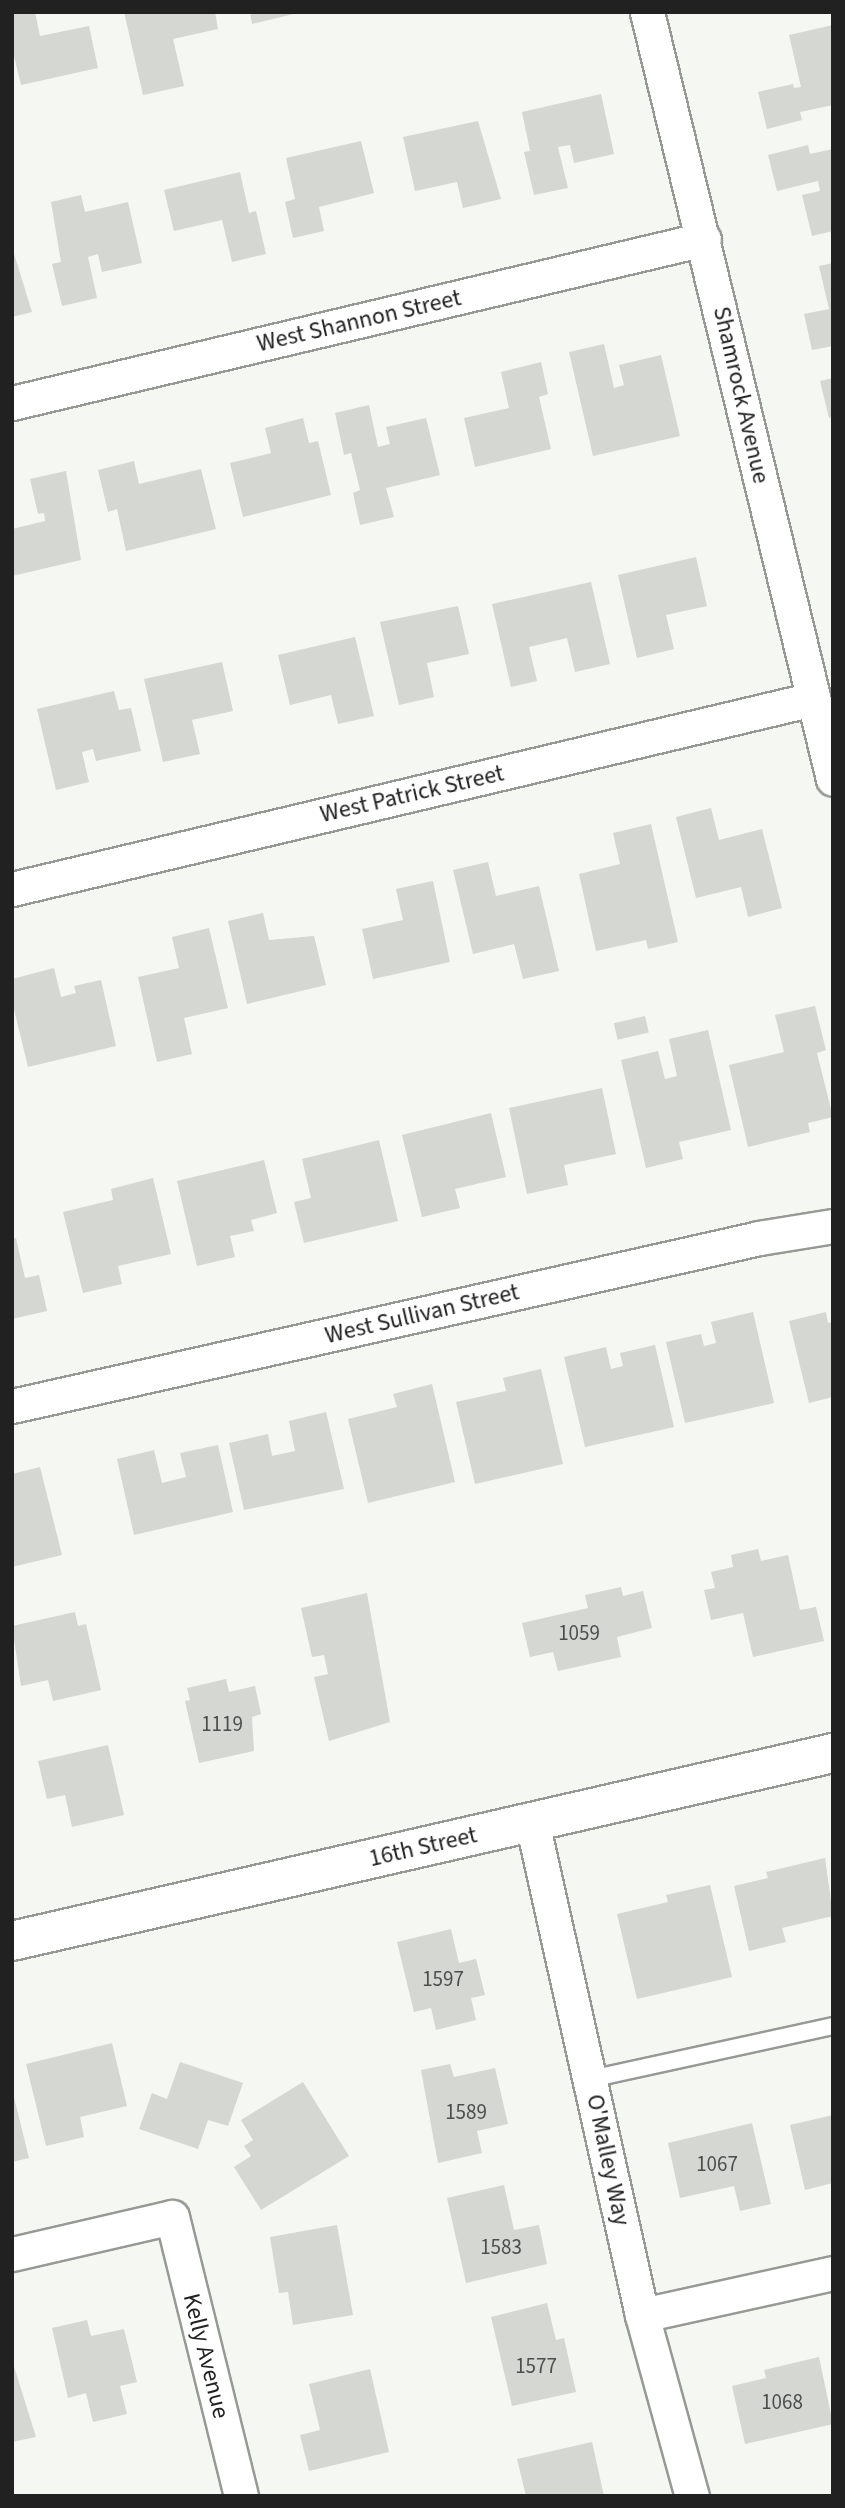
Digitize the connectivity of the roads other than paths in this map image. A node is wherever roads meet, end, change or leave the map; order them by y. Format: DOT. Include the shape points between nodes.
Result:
graph roads {
  1 [pos="647,12"];
  2 [pos="704,239"];
  3 [pos="12,403"];
  4 [pos="813,699"];
  5 [pos="833,779"];
  6 [pos="12,889"];
  7 [pos="833,1226"];
  8 [pos="12,1406"];
  9 [pos="833,1753"];
  10 [pos="531,1822"];
  11 [pos="12,1941"];
  12 [pos="833,2026"];
  13 [pos="590,2079"];
  14 [pos="12,2255"];
  15 [pos="833,2273"];
  16 [pos="642,2315"];
  17 [pos="241,2496"];
  18 [pos="692,2496"];
  1 -- 2 [label="street, Shamrock Avenue"];
  2 -- 3 [label="street, West Shannon Street"];
  2 -- 4 [label="street, Shamrock Avenue"];
  4 -- 5 [label="street, Shamrock Avenue"];
  4 -- 6 [label="street, West Patrick Street"];
  7 -- 8 [label="street, West Sullivan Street" via="759,1238"];
  9 -- 10 [label="main road, 16th Street"];
  10 -- 11 [label="main road, 16th Street"];
  10 -- 13 [label="street, O'Malley Way"];
  12 -- 13 [label="lane"];
  13 -- 16 [label="street, O'Malley Way"];
  14 -- 17 [label="street, Kelly Avenue" via="172,2217"];
  15 -- 16 [label="street"];
  16 -- 18 [label="street, O'Malley Way"];
}
